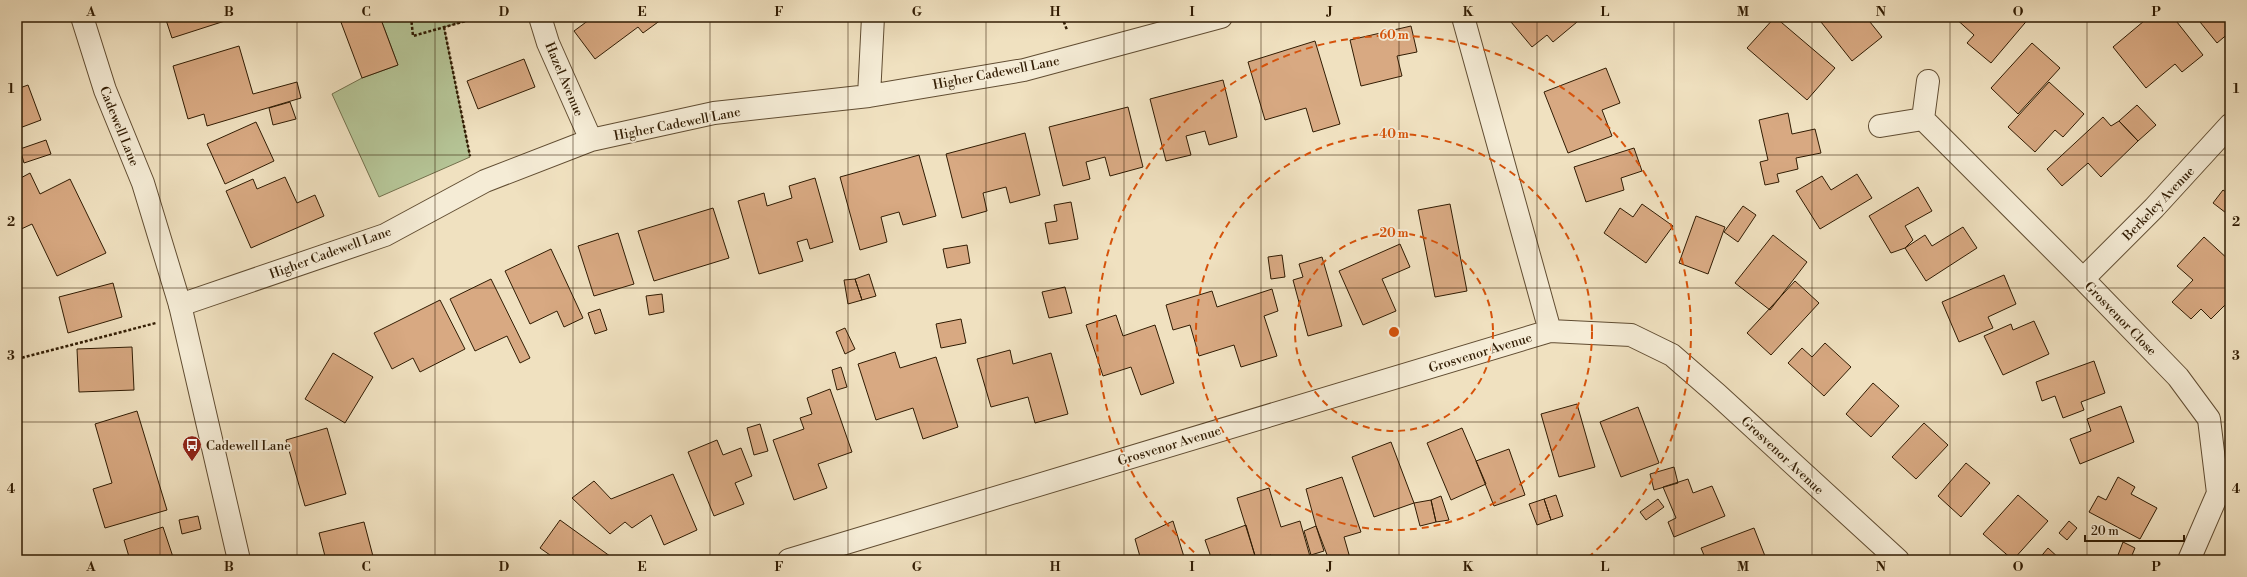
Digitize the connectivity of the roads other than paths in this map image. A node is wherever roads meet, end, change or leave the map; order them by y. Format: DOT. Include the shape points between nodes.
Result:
graph roads {
  1 [pos="82,17"];
  2 [pos="540,17"];
  3 [pos="873,17"];
  4 [pos="1221,17"];
  5 [pos="1462,17"];
  6 [pos="1928,81"];
  7 [pos="869,96"];
  8 [pos="1923,119"];
  9 [pos="2230,125"];
  10 [pos="1880,126"];
  11 [pos="591,140"];
  12 [pos="2083,279"];
  13 [pos="181,309"];
  14 [pos="1550,331"];
  15 [pos="239,560"];
  16 [pos="789,560"];
  17 [pos="1898,560"];
  18 [pos="2189,560"];
  1 -- 13 [label="street, Cadewell Lane" via="105,90 143,183"];
  2 -- 11 [label="street, Hazel Avenue" via="548,43"];
  3 -- 7 [label="street"];
  4 -- 7 [label="street, Higher Cadewell Lane" via="1024,70"];
  5 -- 14 [label="street"];
  6 -- 8 [label="street"];
  7 -- 11 [label="street, Higher Cadewell Lane" via="714,113"];
  8 -- 10 [label="street"];
  8 -- 12 [label="street, Grosvenor Close"];
  9 -- 12 [label="street, Berkeley Avenue" via="2154,208"];
  11 -- 13 [label="street, Higher Cadewell Lane" via="476,186 385,235"];
  12 -- 18 [label="street, Grosvenor Close" via="2178,377 2208,419 2218,493"];
  13 -- 15 [label="street, Cadewell Lane"];
  14 -- 16 [label="street, Grosvenor Avenue"];
  14 -- 17 [label="street, Grosvenor Avenue" via="1631,335 1672,355"];
}
